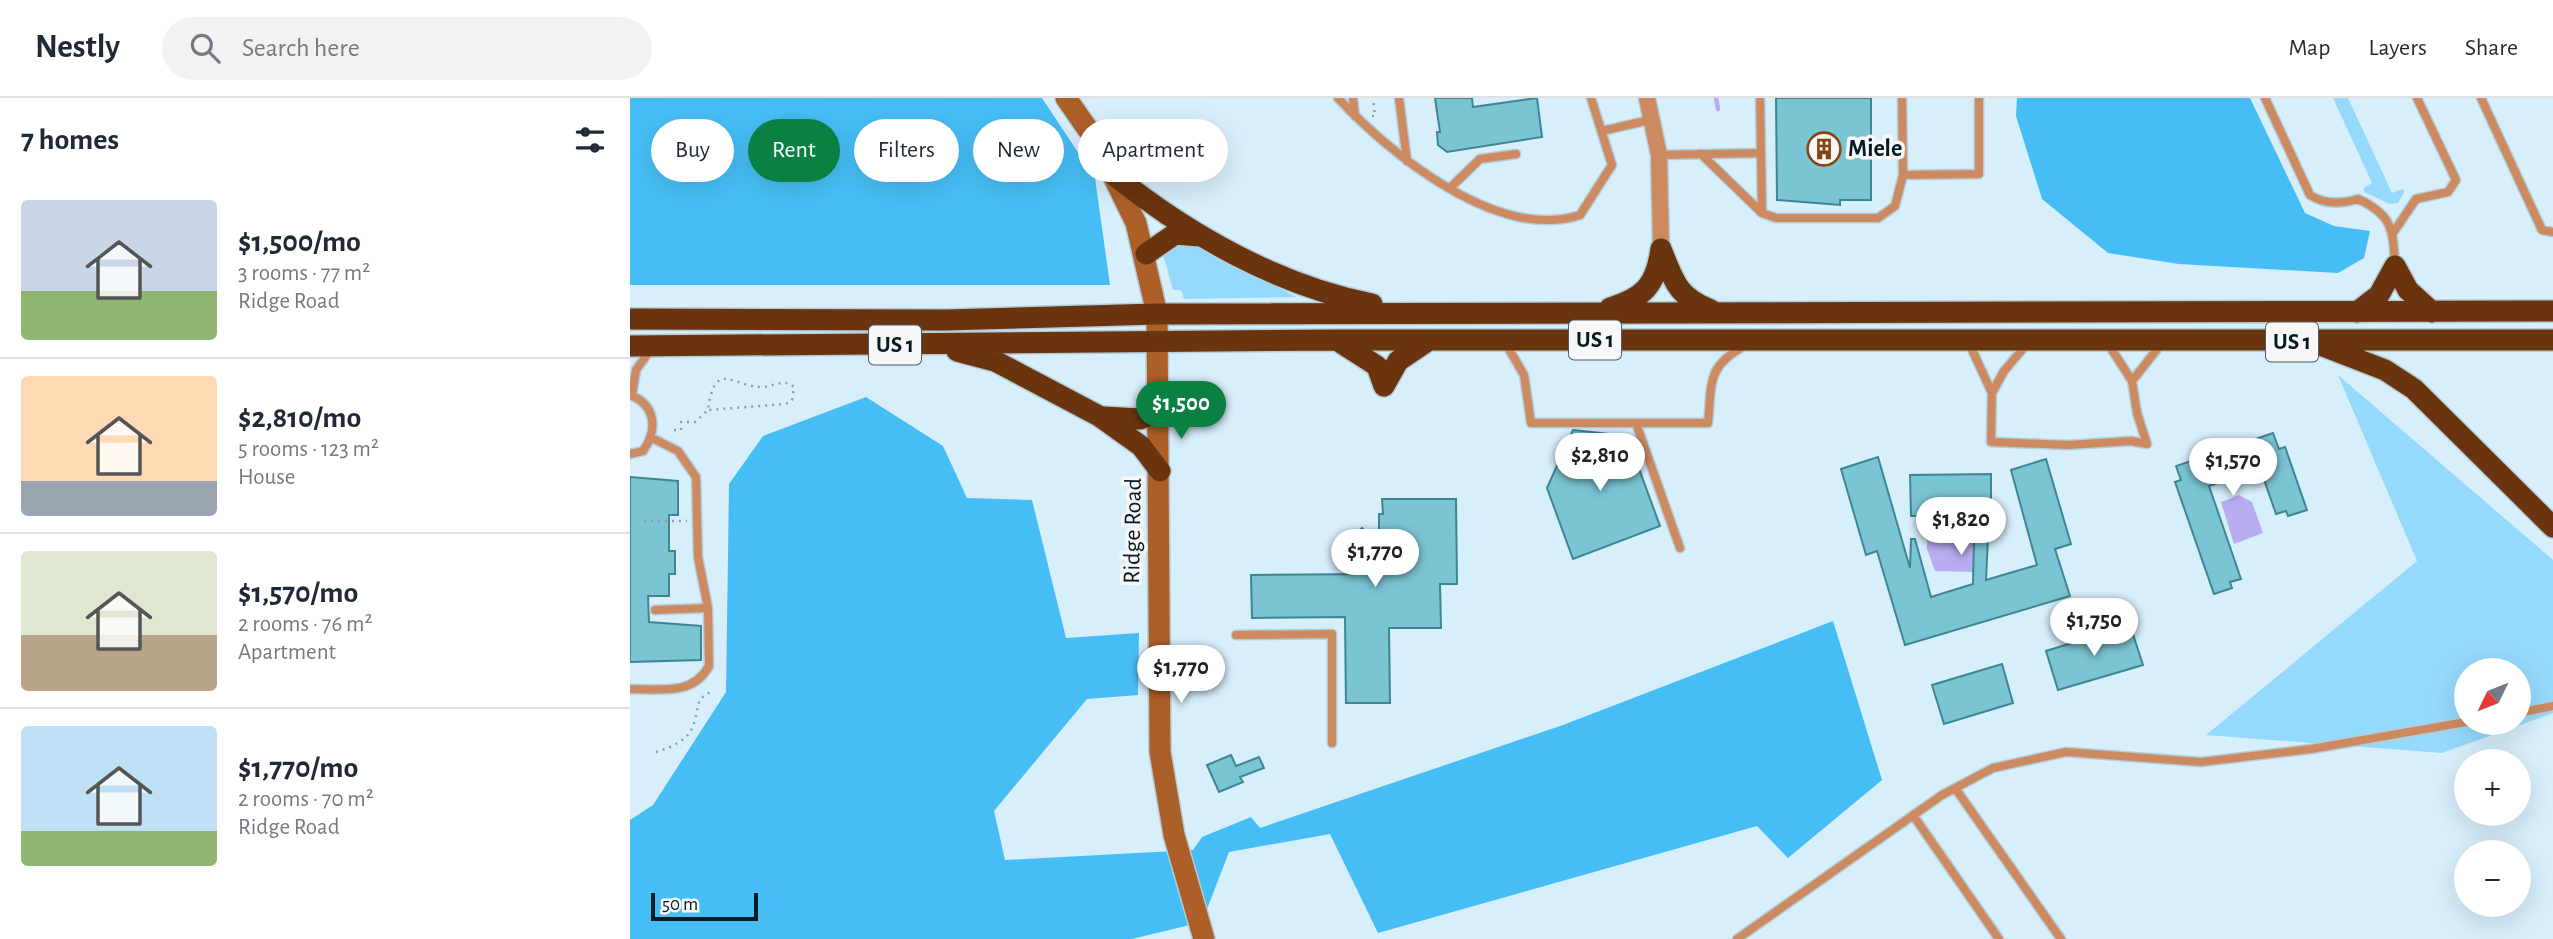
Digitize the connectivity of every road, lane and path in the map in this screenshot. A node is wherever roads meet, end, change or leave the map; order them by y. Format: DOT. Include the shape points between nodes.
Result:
graph roads {
  1 [pos="1066,98"];
  2 [pos="1338,98"];
  3 [pos="1353,98"];
  4 [pos="1399,98"];
  5 [pos="1591,98"];
  6 [pos="1647,98"];
  7 [pos="1760,98"];
  8 [pos="1902,98"];
  9 [pos="1979,98"];
  10 [pos="2265,98"];
  11 [pos="2417,98"];
  12 [pos="2481,98"];
  13 [pos="1355,117"];
  14 [pos="1079,119"];
  15 [pos="1654,119"];
  16 [pos="1602,131"];
  17 [pos="1516,153"];
  18 [pos="1761,153"];
  19 [pos="1660,155"];
  20 [pos="1701,155"];
  21 [pos="1407,161"];
  22 [pos="1903,175"];
  23 [pos="1117,182"];
  24 [pos="1122,182"];
  25 [pos="1450,188"];
  26 [pos="1762,212"];
  27 [pos="2553,232"];
  28 [pos="2393,233"];
  29 [pos="1205,236"];
  30 [pos="1661,250"];
  31 [pos="1146,254"];
  32 [pos="2395,266"];
  33 [pos="2553,311"];
  34 [pos="2357,312"];
  35 [pos="2432,312"];
  36 [pos="1591,313"];
  37 [pos="1720,313"];
  38 [pos="1157,314"];
  39 [pos="1419,314"];
  40 [pos="630,319"];
  41 [pos="2104,339"];
  42 [pos="2165,339"];
  43 [pos="1337,340"];
  44 [pos="1429,340"];
  45 [pos="1503,340"];
  46 [pos="1756,340"];
  47 [pos="1968,340"];
  48 [pos="2030,340"];
  49 [pos="2553,340"];
  50 [pos="1159,341"];
  51 [pos="2311,342"];
  52 [pos="932,344"];
  53 [pos="630,346"];
  54 [pos="653,346"];
  55 [pos="2132,382"];
  56 [pos="1992,393"];
  57 [pos="631,395"];
  58 [pos="708,410"];
  59 [pos="1160,411"];
  60 [pos="1099,416"];
  61 [pos="1636,423"];
  62 [pos="674,430"];
  63 [pos="652,438"];
  64 [pos="630,454"];
  65 [pos="1160,471"];
  66 [pos="644,521"];
  67 [pos="697,521"];
  68 [pos="2553,527"];
  69 [pos="1680,548"];
  70 [pos="708,608"];
  71 [pos="655,610"];
  72 [pos="1236,635"];
  73 [pos="630,689"];
  74 [pos="711,692"];
  75 [pos="2553,706"];
  76 [pos="2531,710"];
  77 [pos="2454,724"];
  78 [pos="1332,743"];
  79 [pos="656,752"];
  80 [pos="1955,788"];
  81 [pos="1913,815"];
  82 [pos="1204,939"];
  83 [pos="1737,939"];
  84 [pos="1999,939"];
  85 [pos="2061,939"];
  1 -- 14 [label="street, Ridge Road"];
  2 -- 13 [label="lane"];
  3 -- 13 [label="lane"];
  4 -- 21 [label="lane"];
  5 -- 16 [label="lane"];
  6 -- 15 [label="street"];
  7 -- 18 [label="lane"];
  8 -- 22 [label="lane"];
  9 -- 22 [label="lane" via="1979,174"];
  10 -- 28 [label="lane" via="2310,195 2343,204 2358,199 2378,208"];
  11 -- 28 [label="lane" via="2456,180 2448,192 2416,199"];
  12 -- 27 [label="lane" via="2542,230"];
  13 -- 21 [label="lane"];
  15 -- 16 [label="lane"];
  15 -- 19 [label="street"];
  16 -- 25 [label="lane" via="1612,165 1580,215 1527,218 1499,211"];
  17 -- 25 [label="lane" via="1479,159"];
  18 -- 20 [label="lane"];
  18 -- 26 [label="lane"];
  19 -- 20 [label="lane"];
  19 -- 30 [label="street"];
  20 -- 26 [label="lane"];
  21 -- 25 [label="lane"];
  22 -- 26 [label="lane" via="1895,206 1878,218 1776,218"];
  23 -- 31 [label="street, Ridge Road"];
  24 -- 29 [label="highway"];
  28 -- 32 [label="lane"];
  29 -- 31 [label="highway" via="1175,234"];
  29 -- 39 [label="highway" via="1293,282 1341,298"];
  30 -- 36 [label="highway" via="1658,273 1644,292 1626,303"];
  30 -- 37 [label="highway" via="1683,295"];
  31 -- 38 [label="street, Ridge Road"];
  32 -- 34 [label="highway" via="2379,295"];
  32 -- 35 [label="highway" via="2408,290"];
  33 -- 35 [label="highway, US 1"];
  34 -- 35 [label="highway, US 1"];
  34 -- 37 [label="highway, US 1"];
  36 -- 37 [label="highway, US 1"];
  36 -- 39 [label="highway, US 1"];
  38 -- 39 [label="highway, US 1"];
  38 -- 40 [label="highway, US 1" via="946,320"];
  38 -- 50 [label="street, Ridge Road"];
  41 -- 42 [label="highway, US 1"];
  41 -- 48 [label="highway, US 1"];
  41 -- 55 [label="lane"];
  42 -- 51 [label="highway, US 1"];
  42 -- 55 [label="lane"];
  43 -- 44 [label="highway, US 1"];
  43 -- 44 [label="highway" via="1377,366 1384,386 1398,361"];
  43 -- 50 [label="highway, US 1"];
  44 -- 45 [label="highway, US 1"];
  45 -- 46 [label="highway, US 1"];
  45 -- 61 [label="lane" via="1524,375 1531,423"];
  46 -- 47 [label="highway, US 1"];
  46 -- 61 [label="lane" via="1723,358 1712,377 1708,424"];
  47 -- 48 [label="highway, US 1"];
  47 -- 56 [label="lane"];
  48 -- 56 [label="lane"];
  49 -- 51 [label="highway, US 1"];
  50 -- 52 [label="highway, US 1"];
  50 -- 59 [label="street, Ridge Road"];
  51 -- 68 [label="highway" via="2385,370 2414,389"];
  52 -- 54 [label="highway, US 1"];
  52 -- 60 [label="highway" via="995,361"];
  53 -- 54 [label="highway, US 1"];
  54 -- 57 [label="lane" via="636,370"];
  55 -- 56 [label="lane" via="2147,444 1991,442"];
  57 -- 63 [label="lane" via="647,405 654,421"];
  58 -- 58 [label="path" via="786,404 792,400 794,387 785,382 755,386 730,378 718,381"];
  58 -- 62 [label="path" via="695,422 681,422 681,430"];
  59 -- 60 [label="highway" via="1124,421"];
  59 -- 65 [label="street, Ridge Road"];
  60 -- 65 [label="highway" via="1141,446"];
  61 -- 69 [label="lane"];
  63 -- 64 [label="lane" via="643,451"];
  63 -- 67 [label="lane" via="678,451 696,477"];
  65 -- 82 [label="street, Ridge Road" via="1160,752 1172,827"];
  66 -- 67 [label="path"];
  67 -- 70 [label="lane"];
  70 -- 71 [label="lane"];
  70 -- 73 [label="lane" via="709,666 694,685"];
  72 -- 78 [label="lane" via="1332,634"];
  74 -- 79 [label="path" via="700,700 690,732 674,746"];
  75 -- 76 [label="lane"];
  77 -- 80 [label="lane" via="2201,762 2066,752 1993,768"];
  80 -- 81 [label="lane"];
  80 -- 85 [label="lane"];
  81 -- 83 [label="lane"];
  81 -- 84 [label="lane"];
}
